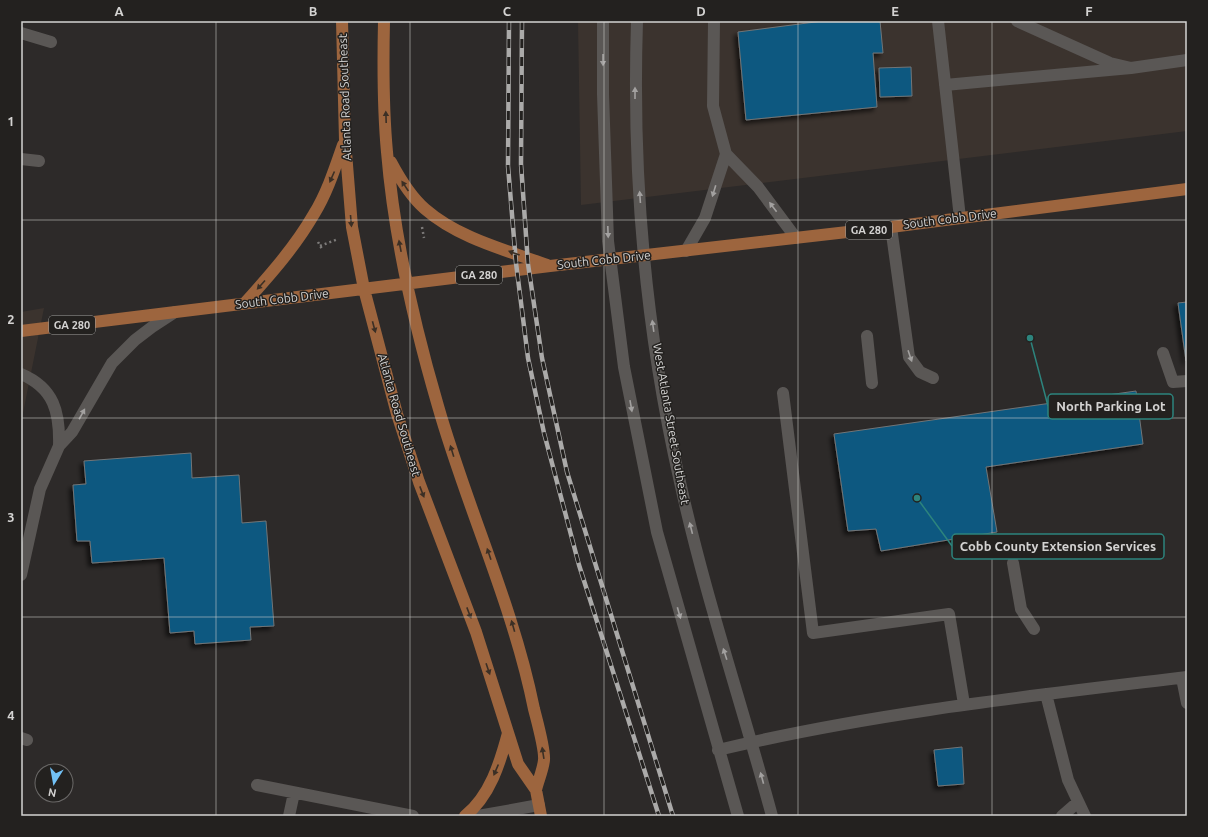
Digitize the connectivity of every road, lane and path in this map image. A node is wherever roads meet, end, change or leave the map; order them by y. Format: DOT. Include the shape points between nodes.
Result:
graph roads {
  1 [pos="342,21"];
  2 [pos="384,21"];
  3 [pos="603,21"];
  4 [pos="637,21"];
  5 [pos="714,21"];
  6 [pos="938,21"];
  7 [pos="1017,21"];
  8 [pos="21,33"];
  9 [pos="51,42"];
  10 [pos="1187,60"];
  11 [pos="1131,68"];
  12 [pos="945,85"];
  13 [pos="345,140"];
  14 [pos="387,152"];
  15 [pos="726,154"];
  16 [pos="21,159"];
  17 [pos="39,161"];
  18 [pos="1187,189"];
  19 [pos="960,218"];
  20 [pos="422,225"];
  21 [pos="417,226"];
  22 [pos="891,227"];
  23 [pos="342,238"];
  24 [pos="796,238"];
  25 [pos="318,242"];
  26 [pos="320,246"];
  27 [pos="322,249"];
  28 [pos="686,251"];
  29 [pos="550,266"];
  30 [pos="408,284"];
  31 [pos="364,289"];
  32 [pos="244,304"];
  33 [pos="175,312"];
  34 [pos="21,331"];
  35 [pos="867,336"];
  36 [pos="1163,353"];
  37 [pos="21,374"];
  38 [pos="933,378"];
  39 [pos="1187,381"];
  40 [pos="872,383"];
  41 [pos="783,392"];
  42 [pos="59,446"];
  43 [pos="1013,563"];
  44 [pos="21,574"];
  45 [pos="1034,629"];
  46 [pos="1185,677"];
  47 [pos="1046,694"];
  48 [pos="1187,703"];
  49 [pos="964,704"];
  50 [pos="508,733"];
  51 [pos="752,741"];
  52 [pos="718,750"];
  53 [pos="257,785"];
  54 [pos="536,790"];
  55 [pos="294,793"];
  56 [pos="1078,802"];
  57 [pos="540,810"];
  58 [pos="289,816"];
  59 [pos="413,816"];
  60 [pos="465,816"];
  61 [pos="478,816"];
  62 [pos="738,816"];
  63 [pos="772,816"];
  64 [pos="1062,816"];
  65 [pos="1084,816"];
  1 -- 13 [label="main road, Atlanta Road Southeast"];
  14 -- 2 [label="main road, Atlanta Road Southeast, one-way"];
  3 -- 52 [label="street, one-way" via="608,241 624,367 657,532"];
  51 -- 4 [label="street, West Atlanta Street Southeast, one-way" via="717,630 688,520 659,365 644,243 636,132"];
  5 -- 15 [label="street" via="713,106"];
  6 -- 12 [label="street"];
  7 -- 11 [label="street" via="1110,63"];
  8 -- 9 [label="street"];
  10 -- 11 [label="street"];
  11 -- 12 [label="street"];
  12 -- 19 [label="street"];
  13 -- 31 [label="main road, Atlanta Road Southeast, one-way" via="352,227"];
  13 -- 32 [label="main road, one-way" via="315,213 278,266"];
  29 -- 14 [label="main road, one-way" via="491,245 456,229 425,209 404,186"];
  30 -- 14 [label="main road, Atlanta Road Southeast, one-way" via="397,229"];
  24 -- 15 [label="street, one-way" via="758,187"];
  15 -- 28 [label="street, one-way" via="705,218"];
  16 -- 17 [label="street"];
  18 -- 19 [label="main road, South Cobb Drive / GA 280"];
  19 -- 22 [label="main road, South Cobb Drive / GA 280"];
  20 -- 21 [label="path"];
  22 -- 24 [label="main road, South Cobb Drive / GA 280"];
  22 -- 38 [label="street, one-way" via="908,353 911,362 924,375"];
  23 -- 26 [label="path"];
  24 -- 28 [label="main road, South Cobb Drive / GA 280"];
  25 -- 26 [label="path"];
  26 -- 27 [label="path"];
  28 -- 29 [label="main road, South Cobb Drive / GA 280"];
  29 -- 30 [label="main road, South Cobb Drive / GA 280"];
  30 -- 31 [label="main road, South Cobb Drive / GA 280"];
  54 -- 30 [label="main road, Atlanta Road Southeast, one-way" via="544,758 528,679 502,591 437,405"];
  31 -- 32 [label="main road, South Cobb Drive / GA 280"];
  31 -- 50 [label="main road, Atlanta Road Southeast, one-way" via="397,414 419,482 476,632"];
  32 -- 33 [label="main road, South Cobb Drive / GA 280"];
  33 -- 34 [label="main road, South Cobb Drive / GA 280"];
  42 -- 33 [label="street, one-way" via="72,432 112,363 140,336"];
  35 -- 40 [label="street"];
  36 -- 39 [label="street" via="1173,382"];
  37 -- 42 [label="street" via="36,381 51,398 59,421"];
  41 -- 49 [label="street" via="813,633 949,614"];
  42 -- 44 [label="street" via="40,489"];
  43 -- 45 [label="street" via="1022,609"];
  46 -- 47 [label="street"];
  46 -- 48 [label="street"];
  47 -- 49 [label="street"];
  47 -- 56 [label="street" via="1068,780"];
  49 -- 51 [label="street"];
  50 -- 54 [label="main road, Atlanta Road Southeast" via="518,764"];
  50 -- 60 [label="main road, one-way" via="493,778 477,805"];
  51 -- 52 [label="street"];
  63 -- 51 [label="street, West Atlanta Street Southeast, one-way"];
  52 -- 62 [label="street"];
  53 -- 55 [label="street"];
  54 -- 57 [label="main road, Atlanta Road Southeast"];
  55 -- 58 [label="street"];
  55 -- 59 [label="street"];
  56 -- 64 [label="street"];
  56 -- 65 [label="street"];
  57 -- 61 [label="street"];
}
